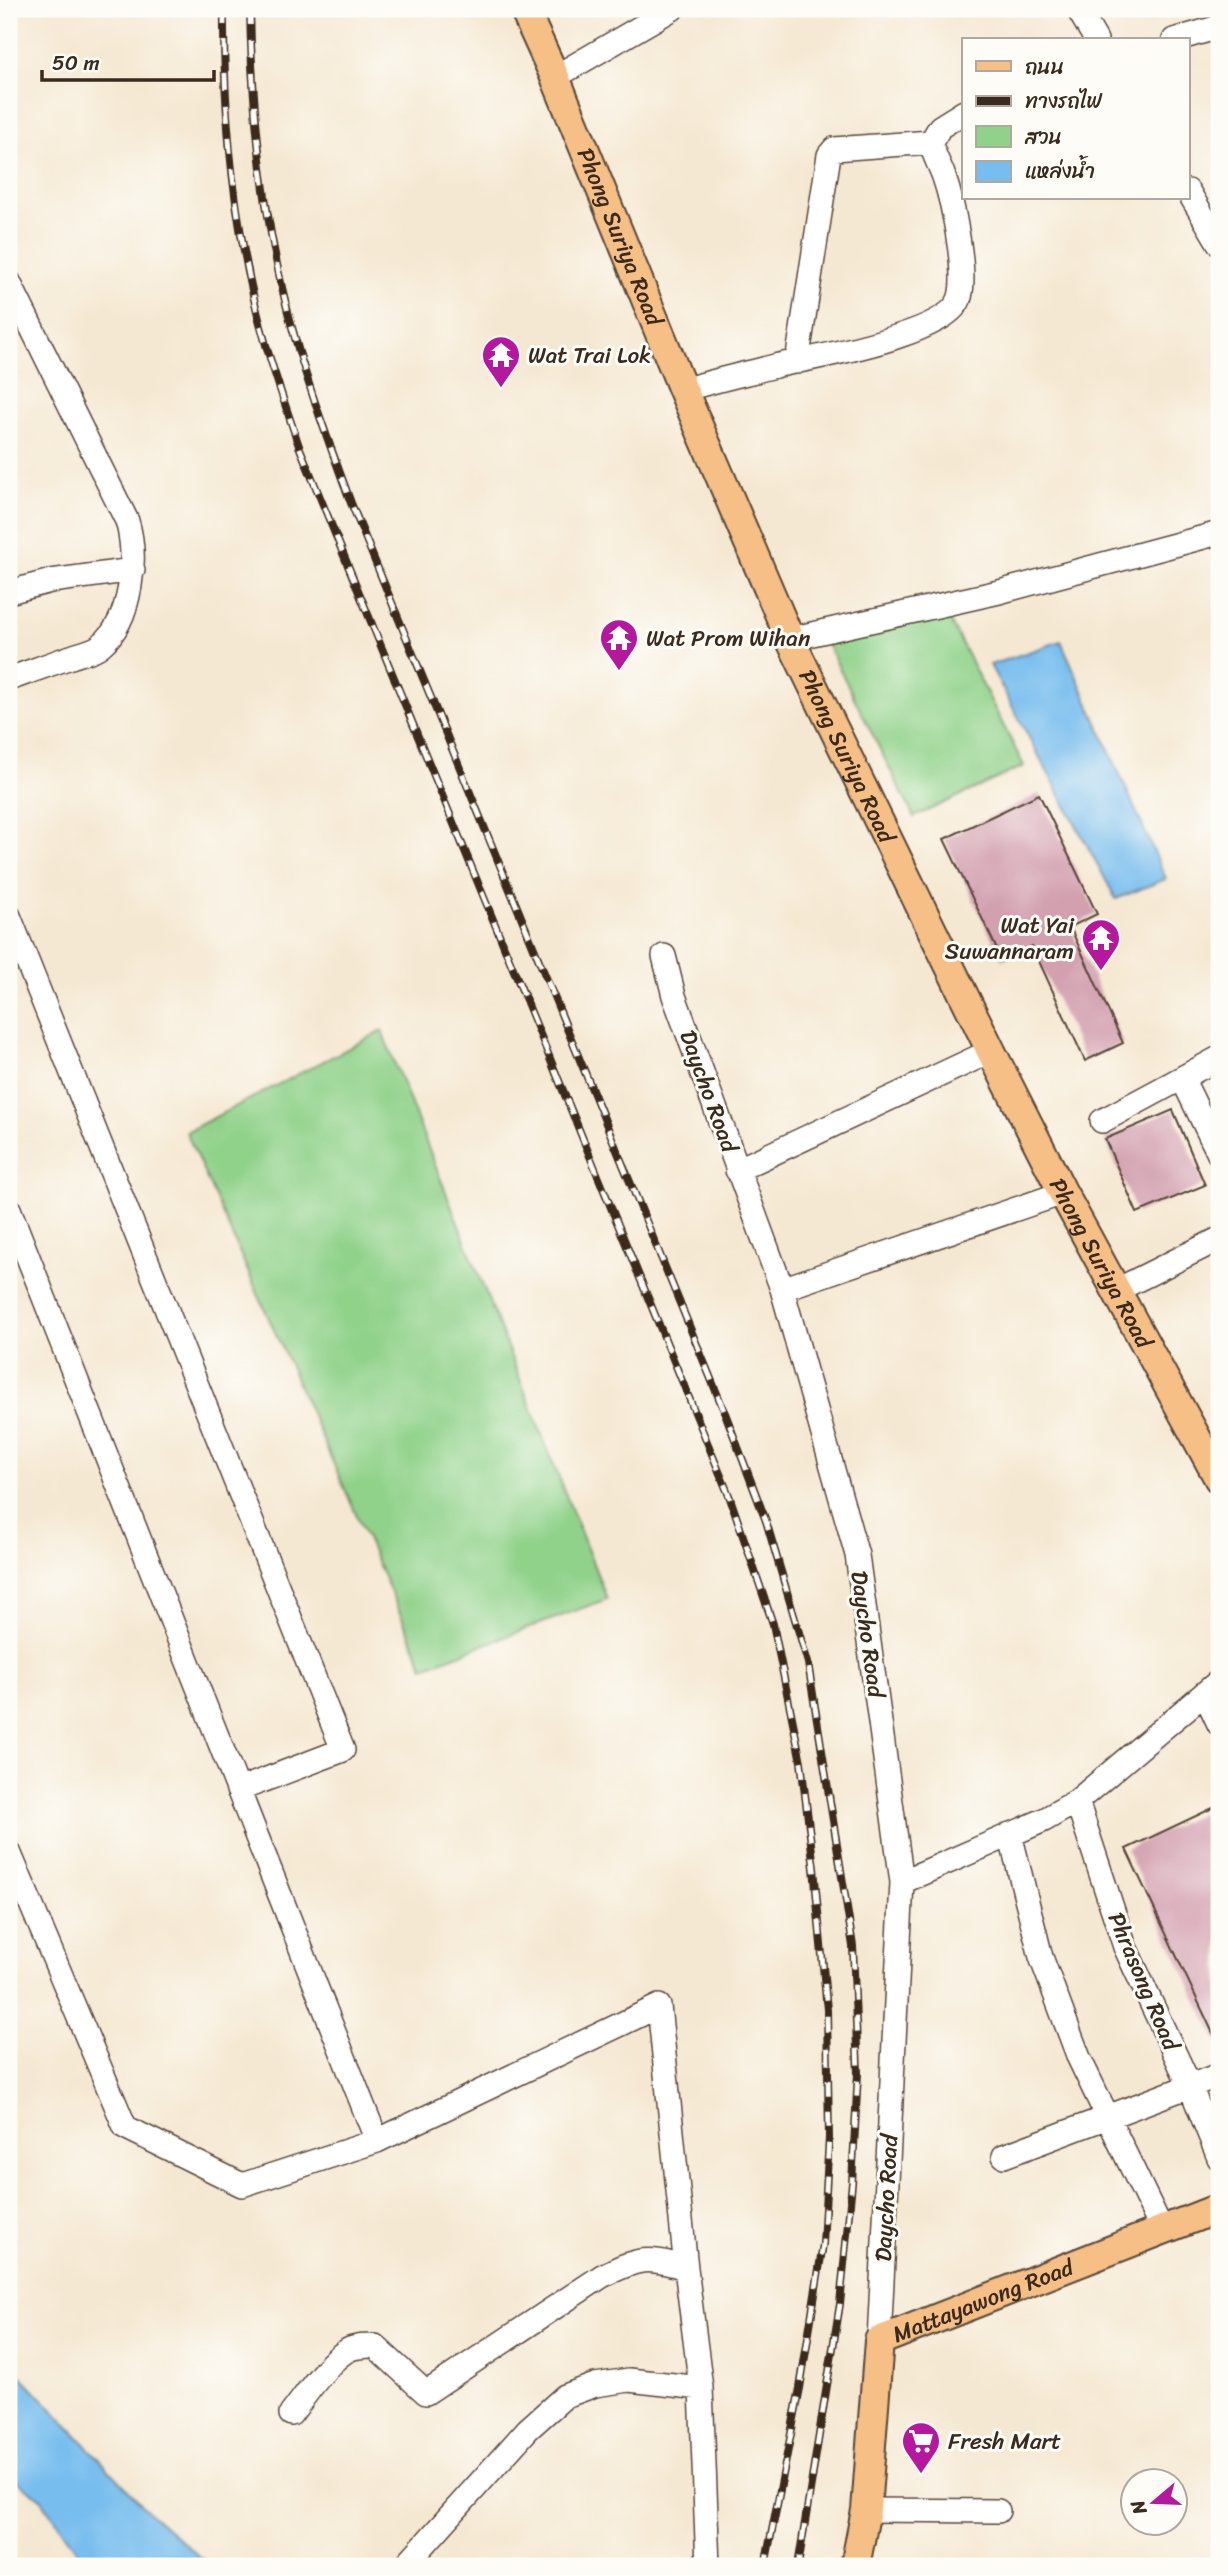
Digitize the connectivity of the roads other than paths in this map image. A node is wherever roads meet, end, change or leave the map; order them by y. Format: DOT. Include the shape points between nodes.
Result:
graph roads {
  1 [pos="524,9"];
  2 [pos="672,9"];
  3 [pos="1077,9"];
  4 [pos="1219,27"];
  5 [pos="1095,38"];
  6 [pos="1181,38"];
  7 [pos="555,77"];
  8 [pos="962,113"];
  9 [pos="931,142"];
  10 [pos="1190,194"];
  11 [pos="1219,243"];
  12 [pos="9,282"];
  13 [pos="797,362"];
  14 [pos="683,390"];
  15 [pos="1219,533"];
  16 [pos="133,570"];
  17 [pos="9,592"];
  18 [pos="790,639"];
  19 [pos="9,679"];
  20 [pos="9,916"];
  21 [pos="664,956"];
  22 [pos="991,1051"];
  23 [pos="1219,1058"];
  24 [pos="1182,1078"];
  25 [pos="1101,1121"];
  26 [pos="1219,1154"];
  27 [pos="737,1170"];
  28 [pos="1063,1193"];
  29 [pos="9,1209"];
  30 [pos="1219,1239"];
  31 [pos="782,1289"];
  32 [pos="1117,1290"];
  33 [pos="1219,1479"];
  34 [pos="1212,1687"];
  35 [pos="1219,1724"];
  36 [pos="238,1790"];
  37 [pos="1077,1801"];
  38 [pos="1010,1834"];
  39 [pos="10,1858"];
  40 [pos="902,1882"];
  41 [pos="1219,2075"];
  42 [pos="1189,2086"];
  43 [pos="1107,2117"];
  44 [pos="377,2141"];
  45 [pos="1004,2156"];
  46 [pos="1219,2158"];
  47 [pos="1219,2208"];
  48 [pos="1162,2230"];
  49 [pos="686,2268"];
  50 [pos="879,2341"];
  51 [pos="701,2388"];
  52 [pos="291,2414"];
  53 [pos="866,2510"];
  54 [pos="998,2511"];
  55 [pos="405,2566"];
  56 [pos="708,2566"];
  57 [pos="855,2566"];
  1 -- 7 [label="main road, Phong Suriya Road"];
  2 -- 7 [label="street"];
  3 -- 5 [label="street"];
  4 -- 6 [label="street"];
  7 -- 14 [label="main road, Phong Suriya Road"];
  8 -- 9 [label="street" via="940,127"];
  9 -- 13 [label="street" via="834,149 829,155"];
  9 -- 13 [label="street" via="958,237 962,287 956,306 923,327"];
  10 -- 11 [label="street"];
  12 -- 16 [label="street" via="127,522"];
  13 -- 14 [label="street"];
  14 -- 18 [label="main road, Phong Suriya Road"];
  15 -- 18 [label="street" via="999,592"];
  16 -- 17 [label="street"];
  16 -- 19 [label="street" via="125,605 100,646"];
  18 -- 22 [label="main road, Phong Suriya Road"];
  20 -- 36 [label="street" via="344,1750"];
  21 -- 27 [label="street, Daycho Road"];
  22 -- 27 [label="street"];
  22 -- 28 [label="main road, Phong Suriya Road"];
  23 -- 24 [label="street"];
  24 -- 25 [label="street"];
  24 -- 26 [label="street"];
  27 -- 31 [label="street, Daycho Road"];
  28 -- 31 [label="street"];
  28 -- 32 [label="main road, Phong Suriya Road"];
  29 -- 36 [label="street"];
  30 -- 32 [label="street"];
  31 -- 40 [label="street, Daycho Road" via="858,1555"];
  32 -- 33 [label="main road, Phong Suriya Road"];
  34 -- 35 [label="street"];
  34 -- 37 [label="street"];
  36 -- 44 [label="street"];
  37 -- 38 [label="street"];
  37 -- 42 [label="street, Phrasong Road" via="1125,1947"];
  38 -- 40 [label="street"];
  38 -- 43 [label="street" via="1041,1957"];
  39 -- 44 [label="street" via="125,2127 242,2185"];
  40 -- 50 [label="street, Daycho Road"];
  41 -- 42 [label="street"];
  42 -- 43 [label="street"];
  42 -- 46 [label="street, Phrasong Road"];
  43 -- 45 [label="street"];
  43 -- 48 [label="street"];
  44 -- 49 [label="street" via="659,2007"];
  47 -- 48 [label="main road, Mattayawong Road"];
  48 -- 50 [label="main road, Mattayawong Road"];
  49 -- 51 [label="street"];
  49 -- 52 [label="street" via="655,2259 637,2260 602,2276 426,2393 376,2346 346,2351"];
  50 -- 53 [label="main road, Mattayawong Road"];
  51 -- 55 [label="street" via="629,2380 565,2396 528,2429"];
  51 -- 56 [label="street"];
  53 -- 54 [label="street"];
  53 -- 57 [label="main road, Mattayawong Road"];
}
